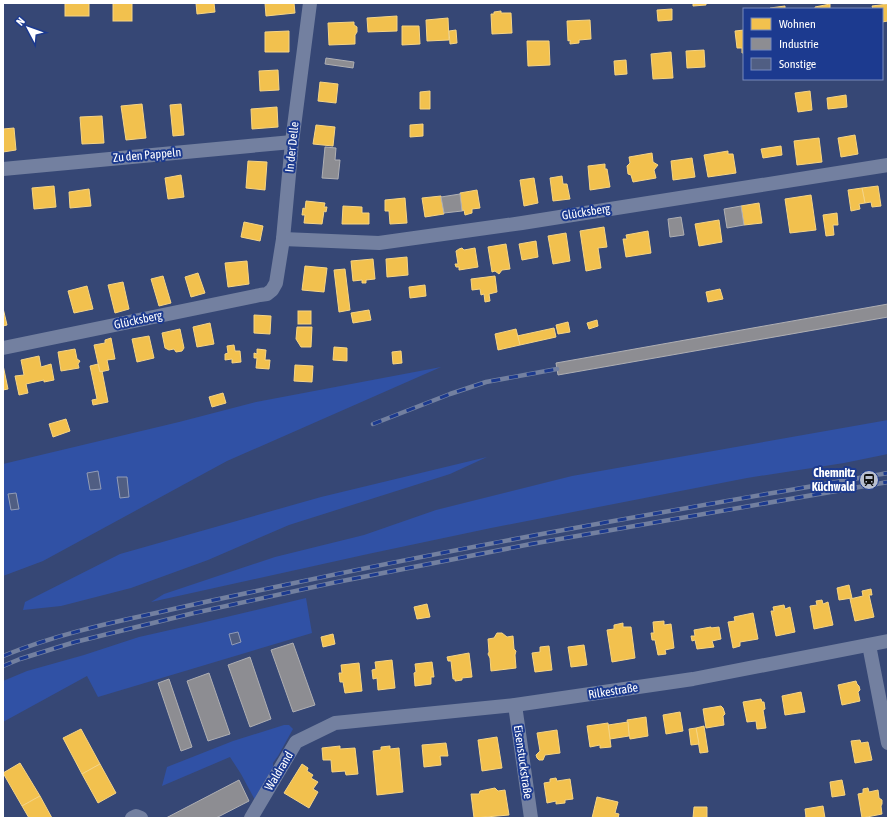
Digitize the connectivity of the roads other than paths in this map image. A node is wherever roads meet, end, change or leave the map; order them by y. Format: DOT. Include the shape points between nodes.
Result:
graph roads {
  1 [pos="310,3"];
  2 [pos="292,142"];
  3 [pos="888,165"];
  4 [pos="3,169"];
  5 [pos="283,239"];
  6 [pos="272,290"];
  7 [pos="3,348"];
  8 [pos="888,641"];
  9 [pos="869,645"];
  10 [pos="515,706"];
  11 [pos="335,723"];
  12 [pos="888,743"];
  13 [pos="132,818"];
  14 [pos="142,818"];
  15 [pos="251,818"];
  16 [pos="531,818"];
  1 -- 2 [label="street, In der Delle"];
  2 -- 4 [label="street, Zu den Pappeln"];
  2 -- 5 [label="street, In der Delle"];
  3 -- 5 [label="street, Glücksberg" via="379,243"];
  5 -- 6 [label="street, In der Delle" via="276,283"];
  6 -- 7 [label="street, Glücksberg" via="267,294"];
  8 -- 9 [label="street, Rilkestraße"];
  9 -- 10 [label="street, Rilkestraße" via="693,678"];
  9 -- 12 [label="street"];
  10 -- 11 [label="street, Rilkestraße"];
  10 -- 16 [label="street, Eisenstuckstraße"];
  11 -- 15 [label="street, Waldrand" via="296,742"];
  13 -- 14 [label="street"];
}
